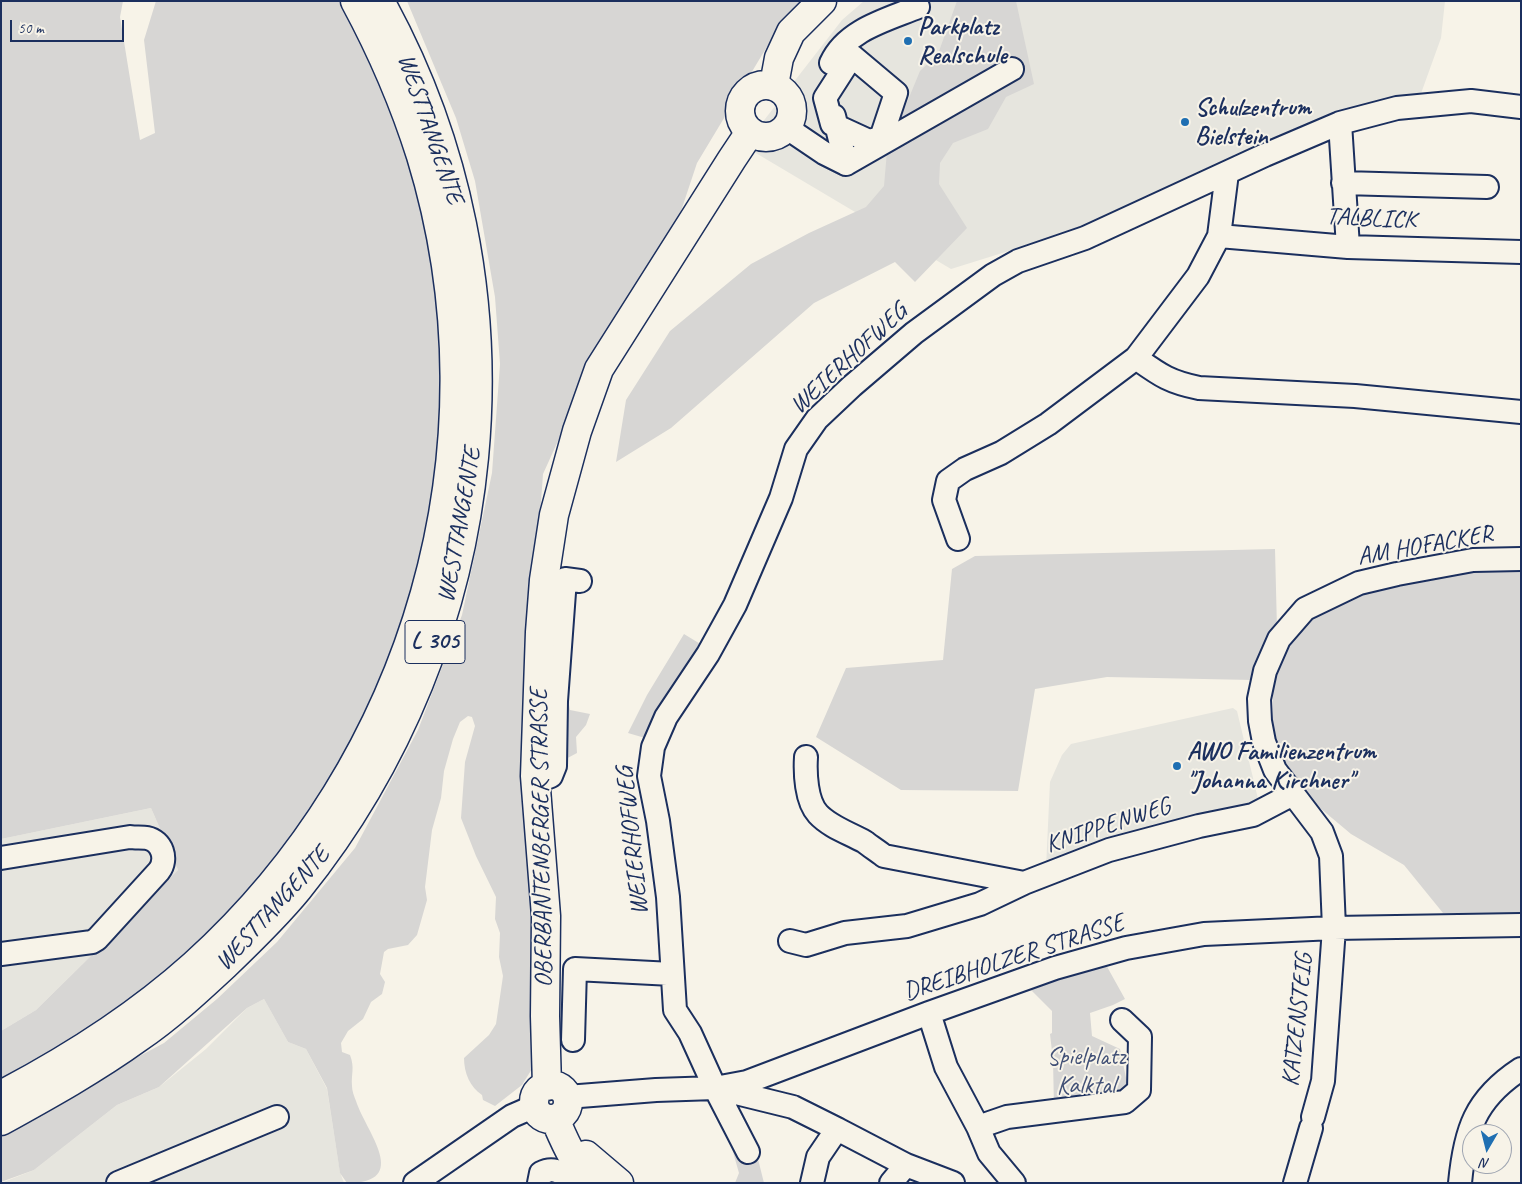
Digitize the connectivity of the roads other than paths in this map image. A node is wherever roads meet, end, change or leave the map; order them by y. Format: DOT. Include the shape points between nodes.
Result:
graph roads {
  1 [pos="356,1"];
  2 [pos="380,1"];
  3 [pos="822,1"];
  4 [pos="918,7"];
  5 [pos="1012,69"];
  6 [pos="774,85"];
  7 [pos="827,94"];
  8 [pos="1521,107"];
  9 [pos="1340,123"];
  10 [pos="836,126"];
  11 [pos="788,128"];
  12 [pos="750,132"];
  13 [pos="846,164"];
  14 [pos="1226,173"];
  15 [pos="1343,183"];
  16 [pos="1487,187"];
  17 [pos="1219,236"];
  18 [pos="1348,247"];
  19 [pos="1521,252"];
  20 [pos="1136,358"];
  21 [pos="1521,412"];
  22 [pos="958,539"];
  23 [pos="1521,559"];
  24 [pos="580,581"];
  25 [pos="806,757"];
  26 [pos="535,776"];
  27 [pos="1294,794"];
  28 [pos="1,858"];
  29 [pos="1024,883"];
  30 [pos="1521,925"];
  31 [pos="1334,928"];
  32 [pos="790,941"];
  33 [pos="1,954"];
  34 [pos="672,974"];
  35 [pos="929,1013"];
  36 [pos="1122,1020"];
  37 [pos="573,1040"];
  38 [pos="1521,1069"];
  39 [pos="715,1088"];
  40 [pos="1,1095"];
  41 [pos="553,1109"];
  42 [pos="277,1117"];
  43 [pos="1,1120"];
  44 [pos="978,1127"];
  45 [pos="837,1129"];
  46 [pos="748,1152"];
  47 [pos="906,1165"];
  48 [pos="591,1179"];
  49 [pos="118,1183"];
  50 [pos="415,1183"];
  51 [pos="539,1183"];
  52 [pos="619,1183"];
  53 [pos="812,1183"];
  54 [pos="891,1183"];
  55 [pos="953,1183"];
  56 [pos="1014,1183"];
  57 [pos="1296,1183"];
  58 [pos="1460,1183"];
  1 -- 40 [label="main road, WESTTANGENTE / L 305" via="393,78 422,158 442,241 453,326 454,414 448,484 438,544 415,629 384,706 348,776 304,843 253,906 194,965 128,1018 58,1064"];
  2 -- 43 [label="main road, WESTTANGENTE / L 305" via="420,88 448,168 467,250 476,326 479,378 474,465 461,551 438,634 408,712 373,780 347,823 297,891 207,982 140,1037 68,1083"];
  3 -- 6 [label="main road" via="791,32 779,58"];
  4 -- 7 [label="street" via="860,30 835,56 829,68"];
  5 -- 13 [label="street"];
  6 -- 11 [label="main road" via="788,95 792,103 792,120"];
  6 -- 12 [label="main road" via="757,86 744,97 740,114"];
  7 -- 10 [label="street" via="825,98 832,124"];
  7 -- 10 [label="street" via="852,56 896,94 881,138 868,141"];
  8 -- 9 [label="street, WEIERHOFWEG" via="1471,100 1397,108"];
  9 -- 14 [label="street, WEIERHOFWEG"];
  9 -- 15 [label="street"];
  10 -- 13 [label="street"];
  11 -- 12 [label="main road" via="781,134 763,138"];
  11 -- 13 [label="street"];
  12 -- 26 [label="main road, OBERBANTENBERGER STRASSE" via="599,369 577,432 554,515 544,580"];
  14 -- 17 [label="street"];
  14 -- 34 [label="street, WEIERHOFWEG" via="1085,238 1018,261 993,275 914,333 852,386 817,419 796,449 781,498 735,605 708,654 666,717 652,747 649,776 668,897"];
  15 -- 16 [label="street"];
  15 -- 18 [label="street"];
  17 -- 18 [label="street, TALBLICK"];
  17 -- 20 [label="street" via="1198,276"];
  18 -- 19 [label="street, TALBLICK"];
  20 -- 21 [label="street" via="1178,384 1199,388 1355,396"];
  20 -- 22 [label="street" via="1048,424 948,481 944,500"];
  23 -- 27 [label="street, AM HOFACKER" via="1473,560 1397,574 1359,583 1305,608 1279,639 1265,670 1260,700 1264,742 1276,770"];
  24 -- 26 [label="street" via="565,579 555,766 551,776"];
  25 -- 29 [label="street, KNIPPENWEG" via="804,774 818,813 884,856"];
  26 -- 41 [label="main road, OBERBANTENBERGER STRASSE" via="546,916 545,1016"];
  27 -- 29 [label="street, KNIPPENWEG" via="1253,815 1109,850"];
  27 -- 31 [label="street, AM HOFACKER" via="1322,832 1331,856"];
  28 -- 33 [label="street" via="130,838 156,842 164,858 159,871 92,942"];
  29 -- 32 [label="street, KNIPPENWEG" via="980,904 907,926 845,933 806,945"];
  30 -- 31 [label="street, DREIBHOLZER STRASSE"];
  31 -- 35 [label="street, DREIBHOLZER STRASSE" via="1204,934 1126,948 1055,968"];
  31 -- 57 [label="street, KATZENSTEIG" via="1323,1081"];
  34 -- 37 [label="street" via="575,969"];
  34 -- 39 [label="street, WEIERHOFWEG" via="675,1010 690,1033"];
  35 -- 39 [label="street, DREIBHOLZER STRASSE" via="748,1082"];
  35 -- 44 [label="street" via="946,1067"];
  36 -- 44 [label="street" via="1140,1037 1139,1090 1126,1102 1007,1117"];
  38 -- 58 [label="street" via="1483,1102 1466,1142"];
  39 -- 41 [label="street, DREIBHOLZER STRASSE" via="656,1090"];
  39 -- 45 [label="street" via="793,1107"];
  39 -- 46 [label="street"];
  41 -- 48 [label="main road, OBERBANTENBERGER STRASSE" via="568,1148"];
  41 -- 50 [label="street, DREIBHOLZER STRASSE" via="505,1120"];
  41 -- 52 [label="main road"];
  42 -- 49 [label="street"];
  44 -- 56 [label="street" via="989,1153"];
  45 -- 47 [label="street"];
  45 -- 53 [label="street" via="818,1157"];
  47 -- 54 [label="street"];
  47 -- 55 [label="street"];
  48 -- 51 [label="street" via="568,1180 548,1170 541,1173"];
}
